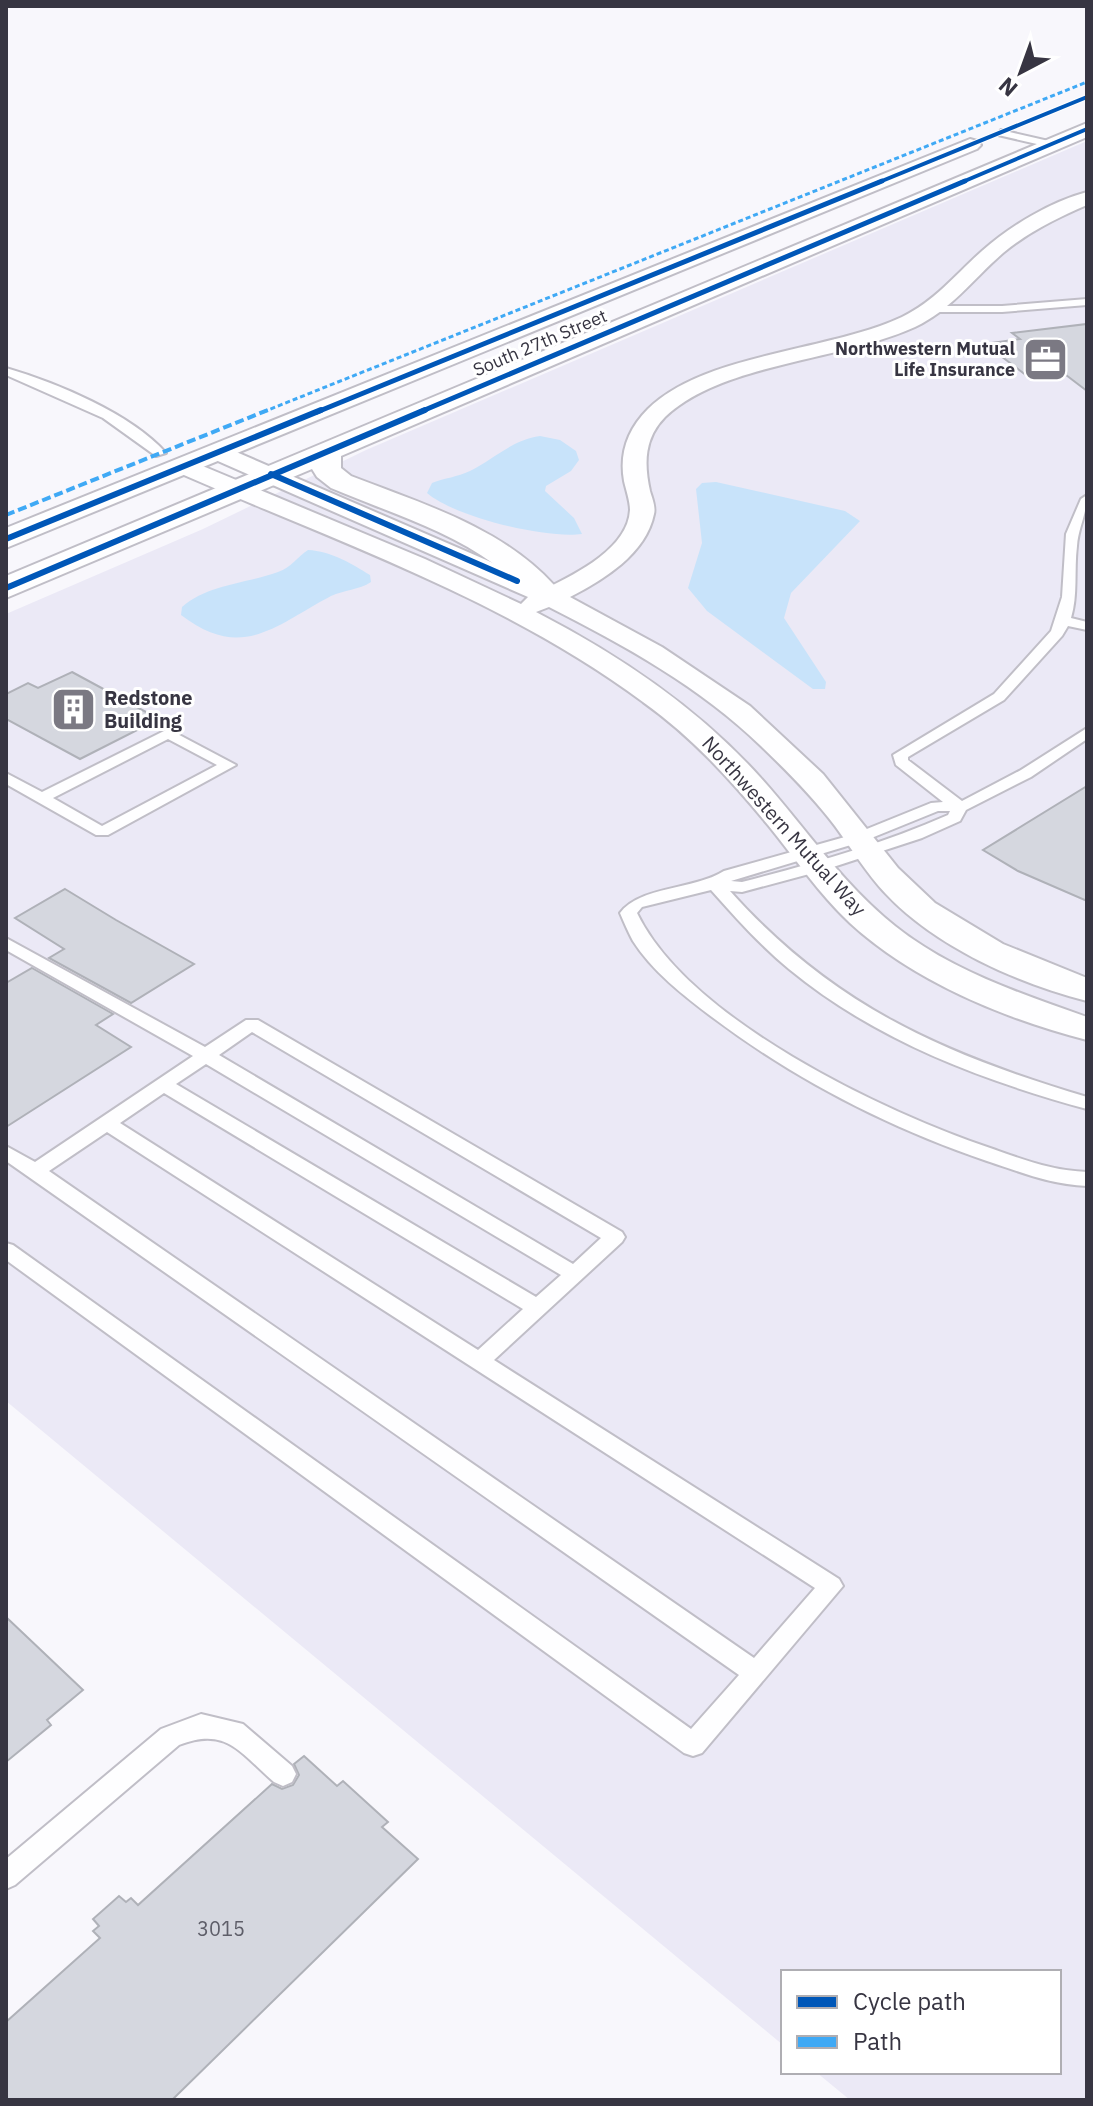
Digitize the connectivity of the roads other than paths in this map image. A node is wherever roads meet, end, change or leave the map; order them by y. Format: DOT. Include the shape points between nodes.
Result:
graph roads {
  1 [pos="1087,97"];
  2 [pos="1087,129"];
  3 [pos="1001,133"];
  4 [pos="1050,144"];
  5 [pos="1087,198"];
  6 [pos="1087,302"];
  7 [pos="935,309"];
  8 [pos="6,371"];
  9 [pos="326,451"];
  10 [pos="219,453"];
  11 [pos="173,460"];
  12 [pos="271,474"];
  13 [pos="236,489"];
  14 [pos="1087,499"];
  15 [pos="6,539"];
  16 [pos="6,588"];
  17 [pos="547,594"];
  18 [pos="518,612"];
  19 [pos="1065,621"];
  20 [pos="1087,626"];
  21 [pos="1087,732"];
  22 [pos="6,778"];
  23 [pos="41,798"];
  24 [pos="960,807"];
  25 [pos="862,845"];
  26 [pos="813,860"];
  27 [pos="715,884"];
  28 [pos="6,943"];
  29 [pos="1087,990"];
  30 [pos="1087,1029"];
  31 [pos="207,1056"];
  32 [pos="164,1085"];
  33 [pos="1087,1103"];
  34 [pos="107,1123"];
  35 [pos="6,1152"];
  36 [pos="35,1171"];
  37 [pos="1087,1179"];
  38 [pos="6,1250"];
  39 [pos="575,1274"];
  40 [pos="538,1308"];
  41 [pos="479,1362"];
  42 [pos="756,1673"];
  43 [pos="283,1774"];
  44 [pos="6,1876"];
  1 -- 3 [label="main road, South 27th Street"];
  2 -- 4 [label="main road, South 27th Street"];
  3 -- 4 [label="lane"];
  3 -- 10 [label="main road, South 27th Street"];
  4 -- 9 [label="main road, South 27th Street"];
  5 -- 7 [label="street" via="1006,240"];
  6 -- 7 [label="lane"];
  7 -- 17 [label="street" via="851,344 707,382 666,405 647,423 635,447 632,467 643,511 630,540 608,562"];
  8 -- 11 [label="lane" via="142,434"];
  9 -- 12 [label="main road, South 27th Street"];
  9 -- 17 [label="main road" via="327,471 341,482 448,525 531,574"];
  10 -- 11 [label="main road, South 27th Street"];
  10 -- 12 [label="street, Northwestern Mutual Way"];
  11 -- 13 [label="street, Northwestern Mutual Way"];
  11 -- 15 [label="main road, South 27th Street"];
  12 -- 13 [label="main road, South 27th Street"];
  12 -- 17 [label="street, Northwestern Mutual Way"];
  13 -- 16 [label="main road, South 27th Street"];
  13 -- 18 [label="street, Northwestern Mutual Way"];
  14 -- 19 [label="lane" via="1072,533"];
  17 -- 18 [label="street"];
  17 -- 25 [label="street, Northwestern Mutual Way" via="725,701 776,743 839,811"];
  18 -- 26 [label="street, Northwestern Mutual Way" via="679,714 721,751"];
  19 -- 20 [label="lane"];
  19 -- 24 [label="lane" via="999,697 900,755 901,762"];
  21 -- 24 [label="lane" via="995,793"];
  22 -- 23 [label="lane"];
  23 -- 23 [label="lane" via="102,832 228,765 168,733"];
  24 -- 25 [label="lane" via="954,818"];
  25 -- 26 [label="lane"];
  25 -- 29 [label="street, Northwestern Mutual Way" via="906,896 940,922"];
  26 -- 27 [label="lane" via="742,887"];
  26 -- 30 [label="street, Northwestern Mutual Way" via="864,917 917,955 983,990"];
  27 -- 33 [label="lane" via="768,944 821,988 876,1022 959,1063"];
  27 -- 37 [label="lane" via="636,904 628,913 632,928 673,975 731,1024 799,1069 887,1116 1057,1178"];
  28 -- 31 [label="lane"];
  31 -- 32 [label="lane"];
  31 -- 39 [label="lane"];
  31 -- 39 [label="lane" via="252,1024 615,1237"];
  32 -- 34 [label="lane"];
  32 -- 40 [label="lane"];
  34 -- 36 [label="lane"];
  34 -- 41 [label="lane"];
  35 -- 36 [label="lane"];
  36 -- 42 [label="lane"];
  38 -- 42 [label="lane" via="693,1745"];
  39 -- 40 [label="lane"];
  40 -- 41 [label="lane"];
  41 -- 42 [label="lane" via="831,1586"];
  43 -- 44 [label="lane" via="234,1732 201,1725 170,1737"];
}
